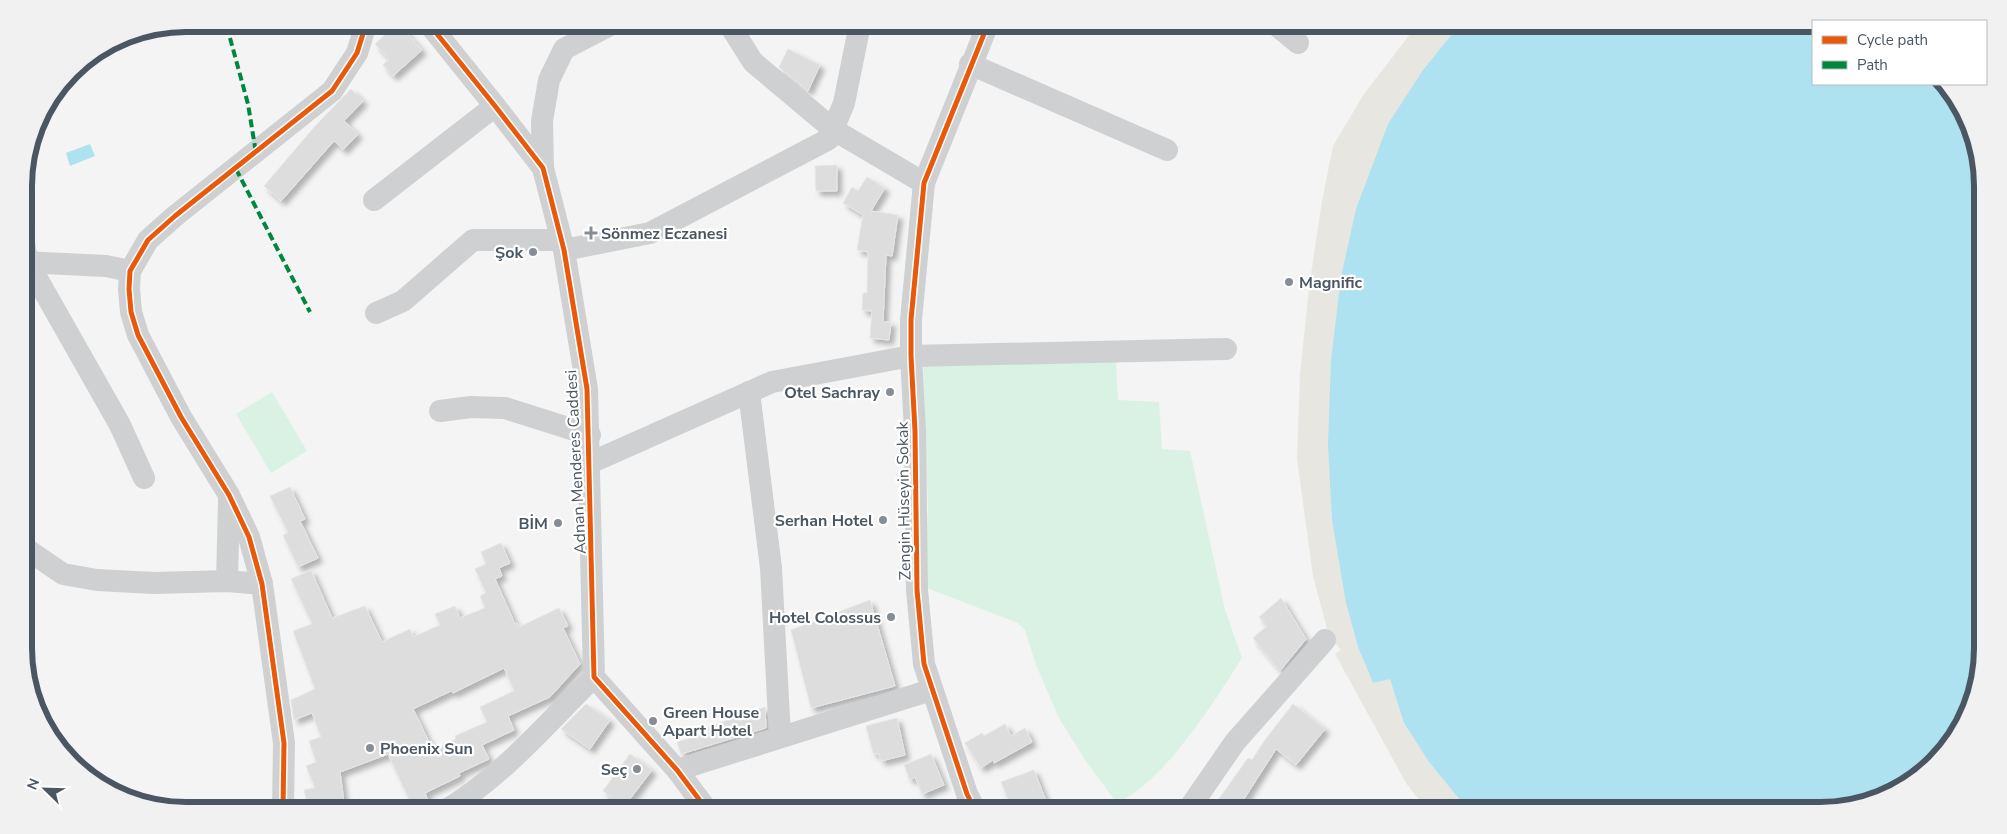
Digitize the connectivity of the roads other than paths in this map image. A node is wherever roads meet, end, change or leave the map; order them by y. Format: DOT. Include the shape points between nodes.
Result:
graph roads {
  1 [pos="1285,32"];
  2 [pos="364,33"];
  3 [pos="436,33"];
  4 [pos="595,33"];
  5 [pos="734,33"];
  6 [pos="858,33"];
  7 [pos="984,33"];
  8 [pos="1298,43"];
  9 [pos="970,64"];
  10 [pos="495,106"];
  11 [pos="834,130"];
  12 [pos="1167,150"];
  13 [pos="543,168"];
  14 [pos="924,183"];
  15 [pos="374,200"];
  16 [pos="562,245"];
  17 [pos="33,257"];
  18 [pos="33,270"];
  19 [pos="130,271"];
  20 [pos="376,313"];
  21 [pos="1226,348"];
  22 [pos="911,356"];
  23 [pos="749,392"];
  24 [pos="440,411"];
  25 [pos="590,435"];
  26 [pos="590,463"];
  27 [pos="144,478"];
  28 [pos="229,495"];
  29 [pos="32,553"];
  30 [pos="227,581"];
  31 [pos="262,584"];
  32 [pos="1325,640"];
  33 [pos="594,677"];
  34 [pos="931,690"];
  35 [pos="780,737"];
  36 [pos="677,770"];
  37 [pos="1194,801"];
  38 [pos="283,802"];
  39 [pos="460,802"];
  40 [pos="701,802"];
  41 [pos="970,802"];
  1 -- 8 [label="street"];
  2 -- 19 [label="street" via="358,53 332,91 174,216 148,240"];
  3 -- 10 [label="street, Adnan Menderes Caddesi"];
  4 -- 13 [label="street" via="564,48 549,80 542,121"];
  5 -- 11 [label="street" via="753,62"];
  6 -- 11 [label="street" via="844,103"];
  7 -- 9 [label="street, Zengin Hüseyin Sokak"];
  9 -- 12 [label="street"];
  9 -- 14 [label="street, Zengin Hüseyin Sokak"];
  10 -- 13 [label="street, Adnan Menderes Caddesi"];
  10 -- 15 [label="street"];
  11 -- 14 [label="street"];
  11 -- 16 [label="street" via="829,139 650,233"];
  13 -- 16 [label="street, Adnan Menderes Caddesi"];
  14 -- 22 [label="street, Zengin Hüseyin Sokak" via="911,320"];
  16 -- 20 [label="street" via="473,240 403,301"];
  16 -- 25 [label="street, Adnan Menderes Caddesi" via="588,389"];
  17 -- 19 [label="street"];
  18 -- 27 [label="street" via="120,425"];
  19 -- 28 [label="street" via="131,312 138,335 181,417"];
  21 -- 22 [label="street"];
  22 -- 23 [label="street" via="772,382"];
  22 -- 34 [label="street, Zengin Hüseyin Sokak" via="917,590 924,664"];
  23 -- 26 [label="street"];
  23 -- 35 [label="street" via="771,568"];
  24 -- 25 [label="street" via="471,407 506,408"];
  25 -- 26 [label="street, Adnan Menderes Caddesi"];
  26 -- 33 [label="street, Adnan Menderes Caddesi"];
  28 -- 30 [label="street"];
  28 -- 31 [label="street" via="249,537"];
  29 -- 30 [label="street" via="63,574 89,578 154,583"];
  30 -- 31 [label="street"];
  31 -- 38 [label="street" via="284,743"];
  32 -- 37 [label="street" via="1235,742"];
  33 -- 36 [label="street"];
  33 -- 39 [label="street" via="497,773"];
  34 -- 35 [label="street"];
  34 -- 41 [label="street, Zengin Hüseyin Sokak"];
  35 -- 36 [label="street"];
  36 -- 40 [label="street"];
}
